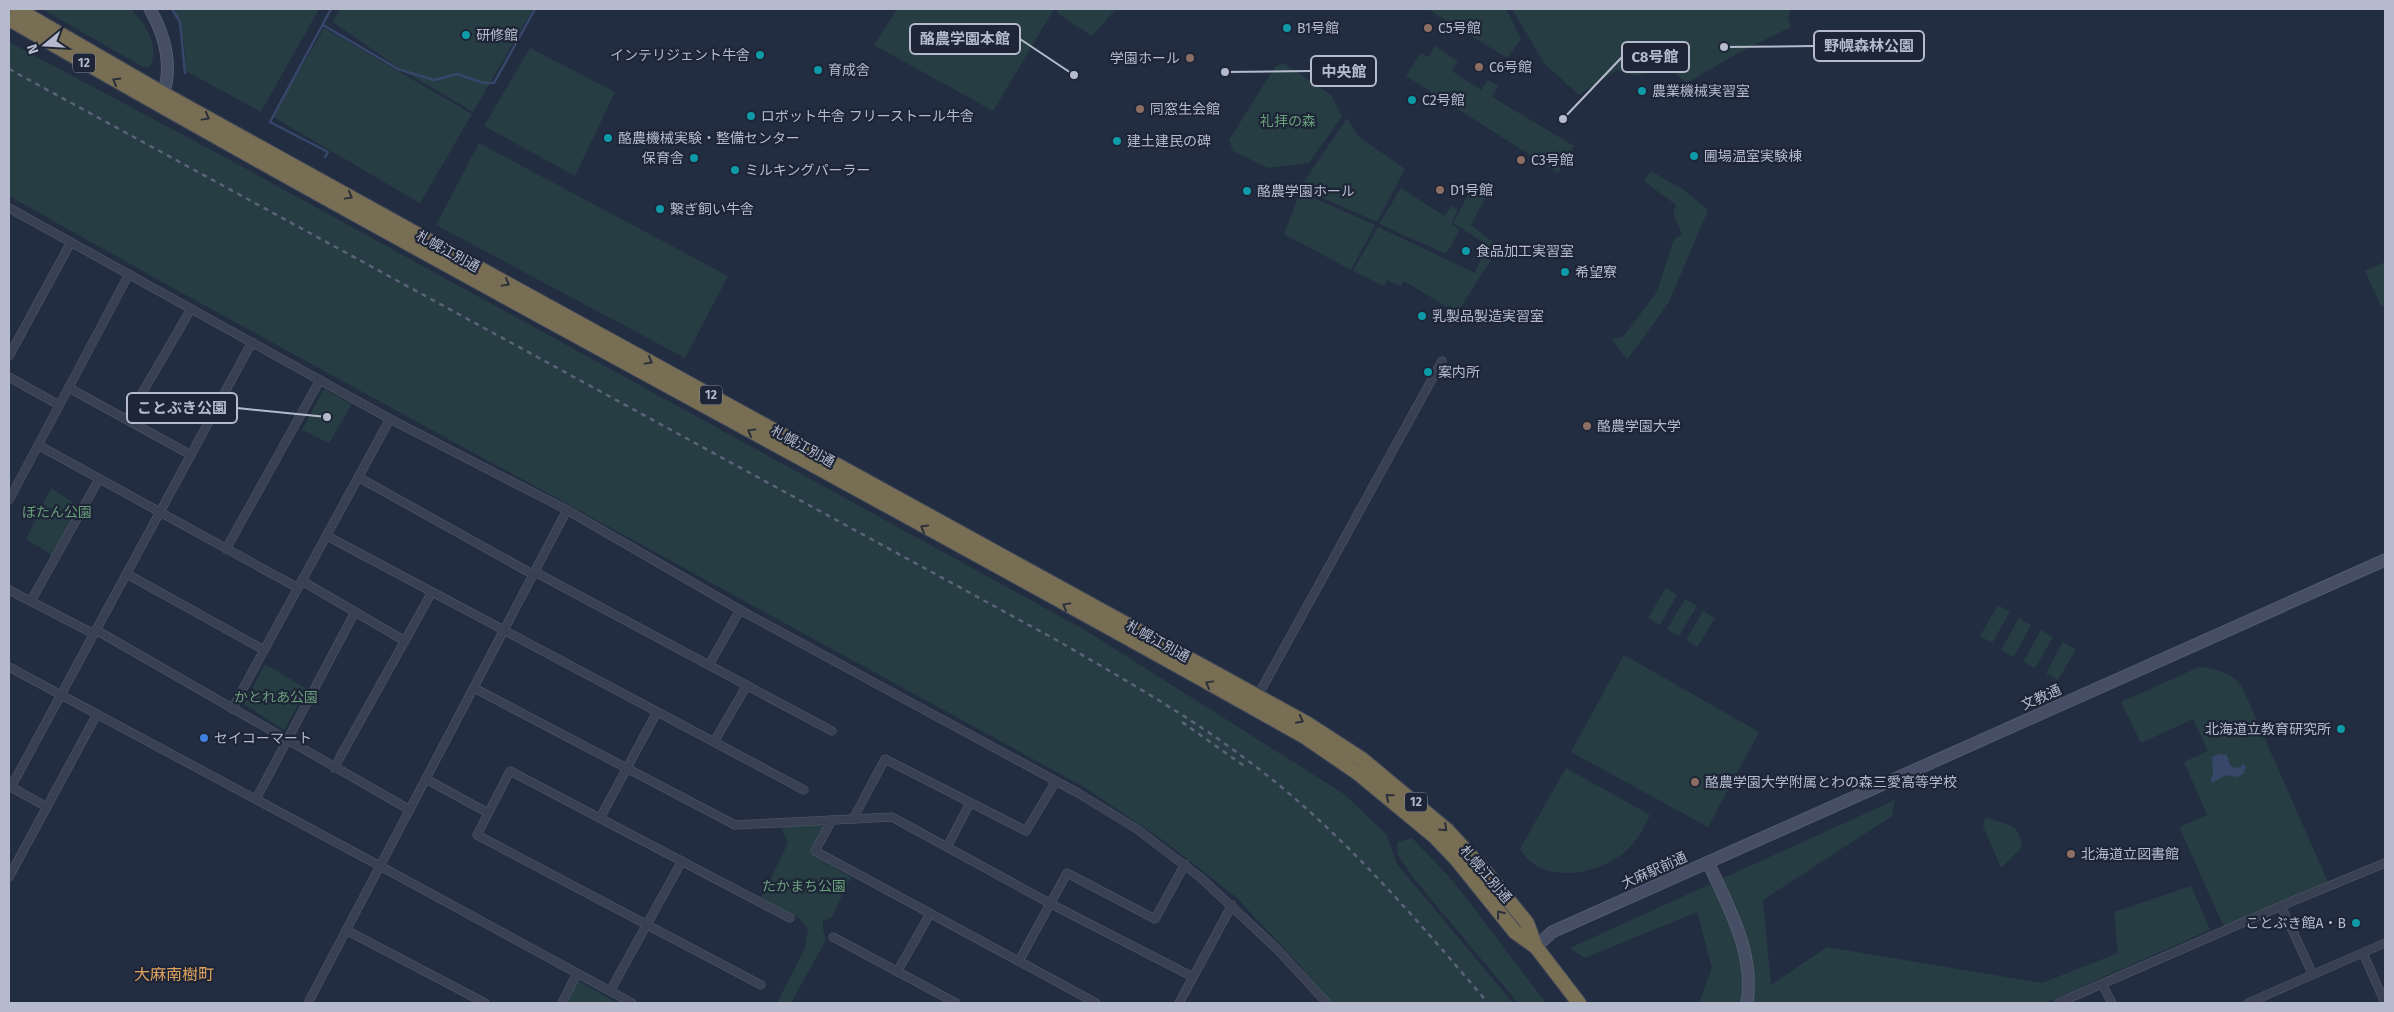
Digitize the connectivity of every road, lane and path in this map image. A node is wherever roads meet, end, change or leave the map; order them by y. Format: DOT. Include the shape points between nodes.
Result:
graph roads {
  1 [pos="17,9"];
  2 [pos="150,9"];
  3 [pos="9,19"];
  4 [pos="161,100"];
  5 [pos="9,210"];
  6 [pos="71,242"];
  7 [pos="129,274"];
  8 [pos="191,308"];
  9 [pos="252,342"];
  10 [pos="9,356"];
  11 [pos="1442,361"];
  12 [pos="9,377"];
  13 [pos="320,380"];
  14 [pos="68,388"];
  15 [pos="59,405"];
  16 [pos="390,419"];
  17 [pos="126,420"];
  18 [pos="38,445"];
  19 [pos="191,455"];
  20 [pos="358,477"];
  21 [pos="99,479"];
  22 [pos="9,500"];
  23 [pos="567,510"];
  24 [pos="159,513"];
  25 [pos="326,536"];
  26 [pos="226,548"];
  27 [pos="2385,560"];
  28 [pos="535,573"];
  29 [pos="127,574"];
  30 [pos="300,584"];
  31 [pos="9,590"];
  32 [pos="432,592"];
  33 [pos="31,601"];
  34 [pos="740,610"];
  35 [pos="354,612"];
  36 [pos="504,631"];
  37 [pos="95,632"];
  38 [pos="404,642"];
  39 [pos="264,650"];
  40 [pos="709,665"];
  41 [pos="9,667"];
  42 [pos="747,685"];
  43 [pos="474,688"];
  44 [pos="61,695"];
  45 [pos="1255,702"];
  46 [pos="232,709"];
  47 [pos="657,712"];
  48 [pos="96,714"];
  49 [pos="832,731"];
  50 [pos="285,740"];
  51 [pos="714,742"];
  52 [pos="334,768"];
  53 [pos="627,768"];
  54 [pos="426,779"];
  55 [pos="1056,781"];
  56 [pos="10,786"];
  57 [pos="804,790"];
  58 [pos="256,799"];
  59 [pos="970,802"];
  60 [pos="47,807"];
  61 [pos="410,810"];
  62 [pos="488,813"];
  63 [pos="600,818"];
  64 [pos="853,819"];
  65 [pos="832,820"];
  66 [pos="947,848"];
  67 [pos="682,861"];
  68 [pos="1708,862"];
  69 [pos="2385,863"];
  70 [pos="1185,864"];
  71 [pos="380,866"];
  72 [pos="9,878"];
  73 [pos="1051,904"];
  74 [pos="1232,905"];
  75 [pos="2281,906"];
  76 [pos="930,914"];
  77 [pos="790,918"];
  78 [pos="647,926"];
  79 [pos="346,930"];
  80 [pos="833,937"];
  81 [pos="2385,943"];
  82 [pos="1536,947"];
  83 [pos="2362,953"];
  84 [pos="1019,961"];
  85 [pos="897,972"];
  86 [pos="577,973"];
  87 [pos="2313,975"];
  88 [pos="1193,977"];
  89 [pos="2102,984"];
  90 [pos="761,985"];
  91 [pos="610,991"];
  92 [pos="942,1000"];
  93 [pos="309,1003"];
  94 [pos="485,1003"];
  95 [pos="562,1003"];
  96 [pos="632,1003"];
  97 [pos="956,1003"];
  98 [pos="1096,1003"];
  99 [pos="1180,1003"];
  100 [pos="1327,1003"];
  101 [pos="1579,1003"];
  102 [pos="1747,1003"];
  103 [pos="2058,1003"];
  104 [pos="2112,1003"];
  105 [pos="2248,1003"];
  106 [pos="2384,1003"];
  1 -- 4 [label="highway, 札幌江別通 / 12"];
  2 -- 4 [label="street" via="164,36 167,54"];
  4 -- 3 [label="highway, 札幌江別通 / 12, one-way"];
  4 -- 45 [label="highway, 札幌江別通 / 12"];
  5 -- 6 [label="street"];
  6 -- 7 [label="street"];
  6 -- 10 [label="street"];
  7 -- 8 [label="street"];
  7 -- 14 [label="street"];
  8 -- 9 [label="street"];
  8 -- 17 [label="street"];
  9 -- 13 [label="street"];
  9 -- 19 [label="street"];
  11 -- 45 [label="street"];
  12 -- 15 [label="street"];
  13 -- 16 [label="street"];
  13 -- 26 [label="street"];
  14 -- 15 [label="street"];
  14 -- 17 [label="street"];
  15 -- 18 [label="street"];
  16 -- 20 [label="street"];
  16 -- 23 [label="street"];
  17 -- 19 [label="street"];
  18 -- 21 [label="street"];
  18 -- 22 [label="street"];
  19 -- 24 [label="street"];
  20 -- 25 [label="street"];
  20 -- 28 [label="street"];
  21 -- 24 [label="street"];
  21 -- 33 [label="street"];
  23 -- 28 [label="street"];
  23 -- 34 [label="street"];
  24 -- 26 [label="street"];
  24 -- 29 [label="street"];
  25 -- 30 [label="street"];
  25 -- 32 [label="street"];
  26 -- 30 [label="street"];
  27 -- 68 [label="street, 文教通"];
  28 -- 36 [label="street"];
  28 -- 40 [label="street"];
  29 -- 37 [label="street"];
  29 -- 39 [label="street"];
  30 -- 35 [label="street"];
  30 -- 39 [label="street"];
  31 -- 33 [label="street"];
  32 -- 36 [label="street"];
  32 -- 38 [label="street"];
  33 -- 37 [label="street"];
  34 -- 40 [label="street"];
  34 -- 55 [label="street"];
  35 -- 38 [label="street"];
  35 -- 50 [label="street"];
  36 -- 43 [label="street"];
  36 -- 47 [label="street"];
  37 -- 44 [label="street"];
  37 -- 46 [label="street"];
  38 -- 52 [label="street"];
  39 -- 46 [label="street"];
  40 -- 42 [label="street"];
  41 -- 44 [label="street"];
  42 -- 49 [label="street"];
  42 -- 51 [label="street"];
  43 -- 53 [label="street"];
  43 -- 54 [label="street"];
  44 -- 48 [label="street"];
  44 -- 56 [label="street"];
  45 -- 82 [label="highway, 札幌江別通 / 12" via="1398,804 1457,860 1515,932"];
  46 -- 50 [label="street"];
  47 -- 51 [label="street"];
  47 -- 53 [label="street"];
  48 -- 58 [label="street"];
  48 -- 60 [label="street"];
  50 -- 52 [label="street"];
  50 -- 58 [label="street"];
  51 -- 57 [label="street"];
  52 -- 61 [label="street"];
  53 -- 63 [label="street"];
  53 -- 65 [label="street" via="735,825"];
  54 -- 61 [label="street"];
  54 -- 62 [label="street"];
  55 -- 59 [label="street" via="1026,831"];
  55 -- 70 [label="street" via="1137,829"];
  56 -- 60 [label="street"];
  58 -- 71 [label="street"];
  59 -- 64 [label="street" via="885,759"];
  59 -- 66 [label="street"];
  60 -- 72 [label="street"];
  61 -- 71 [label="street"];
  62 -- 63 [label="street" via="510,771"];
  62 -- 78 [label="street" via="477,835"];
  63 -- 67 [label="street"];
  64 -- 65 [label="street"];
  64 -- 66 [label="street" via="892,817"];
  65 -- 76 [label="street" via="815,851"];
  66 -- 73 [label="street"];
  67 -- 77 [label="street"];
  67 -- 78 [label="street"];
  68 -- 82 [label="street, 大麻駅前通" via="1552,932"];
  68 -- 102 [label="street, 大麻駅前通" via="1743,945 1748,973"];
  69 -- 75 [label="street"];
  70 -- 73 [label="street" via="1155,919 1067,873"];
  70 -- 74 [label="street"];
  71 -- 79 [label="street"];
  71 -- 86 [label="street"];
  73 -- 84 [label="street"];
  73 -- 88 [label="street"];
  74 -- 88 [label="street"];
  74 -- 100 [label="street"];
  75 -- 87 [label="street"];
  75 -- 89 [label="street"];
  76 -- 84 [label="street"];
  76 -- 85 [label="street"];
  78 -- 90 [label="street"];
  78 -- 91 [label="street"];
  79 -- 93 [label="street"];
  79 -- 94 [label="street"];
  80 -- 85 [label="street"];
  81 -- 83 [label="street"];
  82 -- 101 [label="highway, 札幌江別通 / 12"];
  83 -- 87 [label="street"];
  83 -- 106 [label="street"];
  84 -- 98 [label="street"];
  85 -- 92 [label="street"];
  86 -- 91 [label="street"];
  86 -- 95 [label="street"];
  87 -- 105 [label="street"];
  88 -- 99 [label="street"];
  89 -- 103 [label="street"];
  89 -- 104 [label="street"];
  91 -- 96 [label="street"];
  92 -- 97 [label="street"];
}
